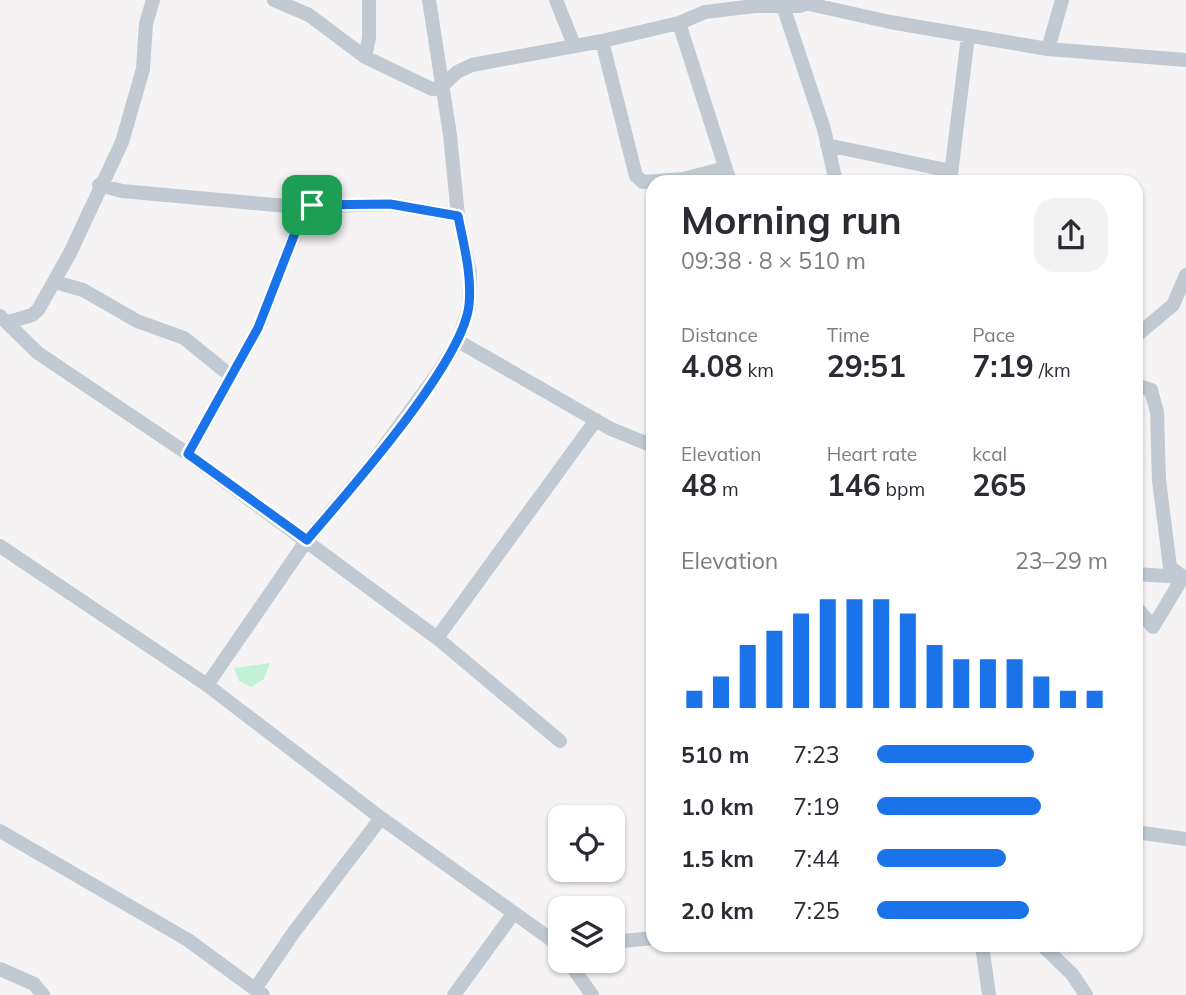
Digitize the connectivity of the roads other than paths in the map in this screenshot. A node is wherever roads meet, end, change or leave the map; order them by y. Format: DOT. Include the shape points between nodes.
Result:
graph roads {
  1 [pos="153,0"];
  2 [pos="274,0"];
  3 [pos="312,0"];
  4 [pos="369,0"];
  5 [pos="429,0"];
  6 [pos="556,0"];
  7 [pos="1062,0"];
  8 [pos="814,2"];
  9 [pos="781,3"];
  10 [pos="309,15"];
  11 [pos="679,23"];
  12 [pos="968,36"];
  13 [pos="603,41"];
  14 [pos="574,45"];
  15 [pos="1048,49"];
  16 [pos="365,57"];
  17 [pos="1186,60"];
  18 [pos="440,88"];
  19 [pos="827,145"];
  20 [pos="727,175"];
  21 [pos="834,175"];
  22 [pos="942,175"];
  23 [pos="950,175"];
  24 [pos="646,182"];
  25 [pos="99,185"];
  26 [pos="312,205"];
  27 [pos="458,216"];
  28 [pos="1186,275"];
  29 [pos="55,282"];
  30 [pos="5,319"];
  31 [pos="1143,330"];
  32 [pos="458,341"];
  33 [pos="231,376"];
  34 [pos="1143,387"];
  35 [pos="596,420"];
  36 [pos="646,443"];
  37 [pos="188,454"];
  38 [pos="307,540"];
  39 [pos="0,546"];
  40 [pos="1143,574"];
  41 [pos="1184,577"];
  42 [pos="1143,615"];
  43 [pos="437,638"];
  44 [pos="207,685"];
  45 [pos="560,741"];
  46 [pos="381,818"];
  47 [pos="0,831"];
  48 [pos="1143,833"];
  49 [pos="1186,839"];
  50 [pos="513,914"];
  51 [pos="548,938"];
  52 [pos="646,939"];
  53 [pos="625,941"];
  54 [pos="983,952"];
  55 [pos="1049,952"];
  56 [pos="0,969"];
  57 [pos="576,973"];
  58 [pos="259,992"];
  59 [pos="43,995"];
  60 [pos="454,995"];
  61 [pos="592,995"];
  62 [pos="989,995"];
  63 [pos="1086,995"];
  1 -- 25 [label="street" via="131,108 121,142"];
  2 -- 10 [label="street"];
  3 -- 10 [label="street"];
  4 -- 16 [label="street"];
  5 -- 18 [label="street"];
  6 -- 14 [label="street"];
  7 -- 15 [label="street"];
  8 -- 9 [label="street"];
  8 -- 12 [label="street"];
  9 -- 11 [label="street" via="705,12"];
  9 -- 19 [label="street"];
  10 -- 16 [label="street"];
  11 -- 13 [label="street"];
  11 -- 20 [label="street"];
  12 -- 15 [label="street"];
  12 -- 23 [label="street"];
  13 -- 14 [label="street"];
  13 -- 24 [label="street" via="636,176"];
  14 -- 18 [label="street" via="472,65"];
  15 -- 17 [label="street"];
  16 -- 18 [label="street" via="418,85"];
  18 -- 27 [label="street"];
  19 -- 21 [label="street"];
  19 -- 22 [label="street"];
  25 -- 26 [label="street"];
  25 -- 29 [label="street"];
  26 -- 27 [label="street" via="390,204"];
  26 -- 33 [label="street" via="295,233 258,328"];
  27 -- 32 [label="street" via="470,273 469,308"];
  28 -- 31 [label="street" via="1173,305"];
  29 -- 30 [label="street" via="32,315"];
  29 -- 33 [label="street" via="83,290 137,321 184,338"];
  30 -- 37 [label="street" via="38,353"];
  32 -- 35 [label="street"];
  32 -- 38 [label="street" via="372,463"];
  33 -- 37 [label="street"];
  34 -- 41 [label="street" via="1151,390 1156,402 1159,480 1170,568"];
  35 -- 36 [label="street"];
  35 -- 43 [label="street"];
  37 -- 38 [label="street"];
  38 -- 43 [label="street"];
  38 -- 44 [label="street"];
  39 -- 44 [label="street"];
  40 -- 41 [label="street"];
  41 -- 42 [label="street" via="1153,627"];
  43 -- 45 [label="street"];
  44 -- 46 [label="street"];
  46 -- 50 [label="street"];
  46 -- 58 [label="street" via="294,932"];
  47 -- 58 [label="street" via="188,940"];
  48 -- 49 [label="street"];
  50 -- 51 [label="street"];
  50 -- 60 [label="street"];
  52 -- 53 [label="street"];
  54 -- 62 [label="street"];
  55 -- 63 [label="street"];
  56 -- 59 [label="street" via="34,984"];
  57 -- 61 [label="street"];
}
